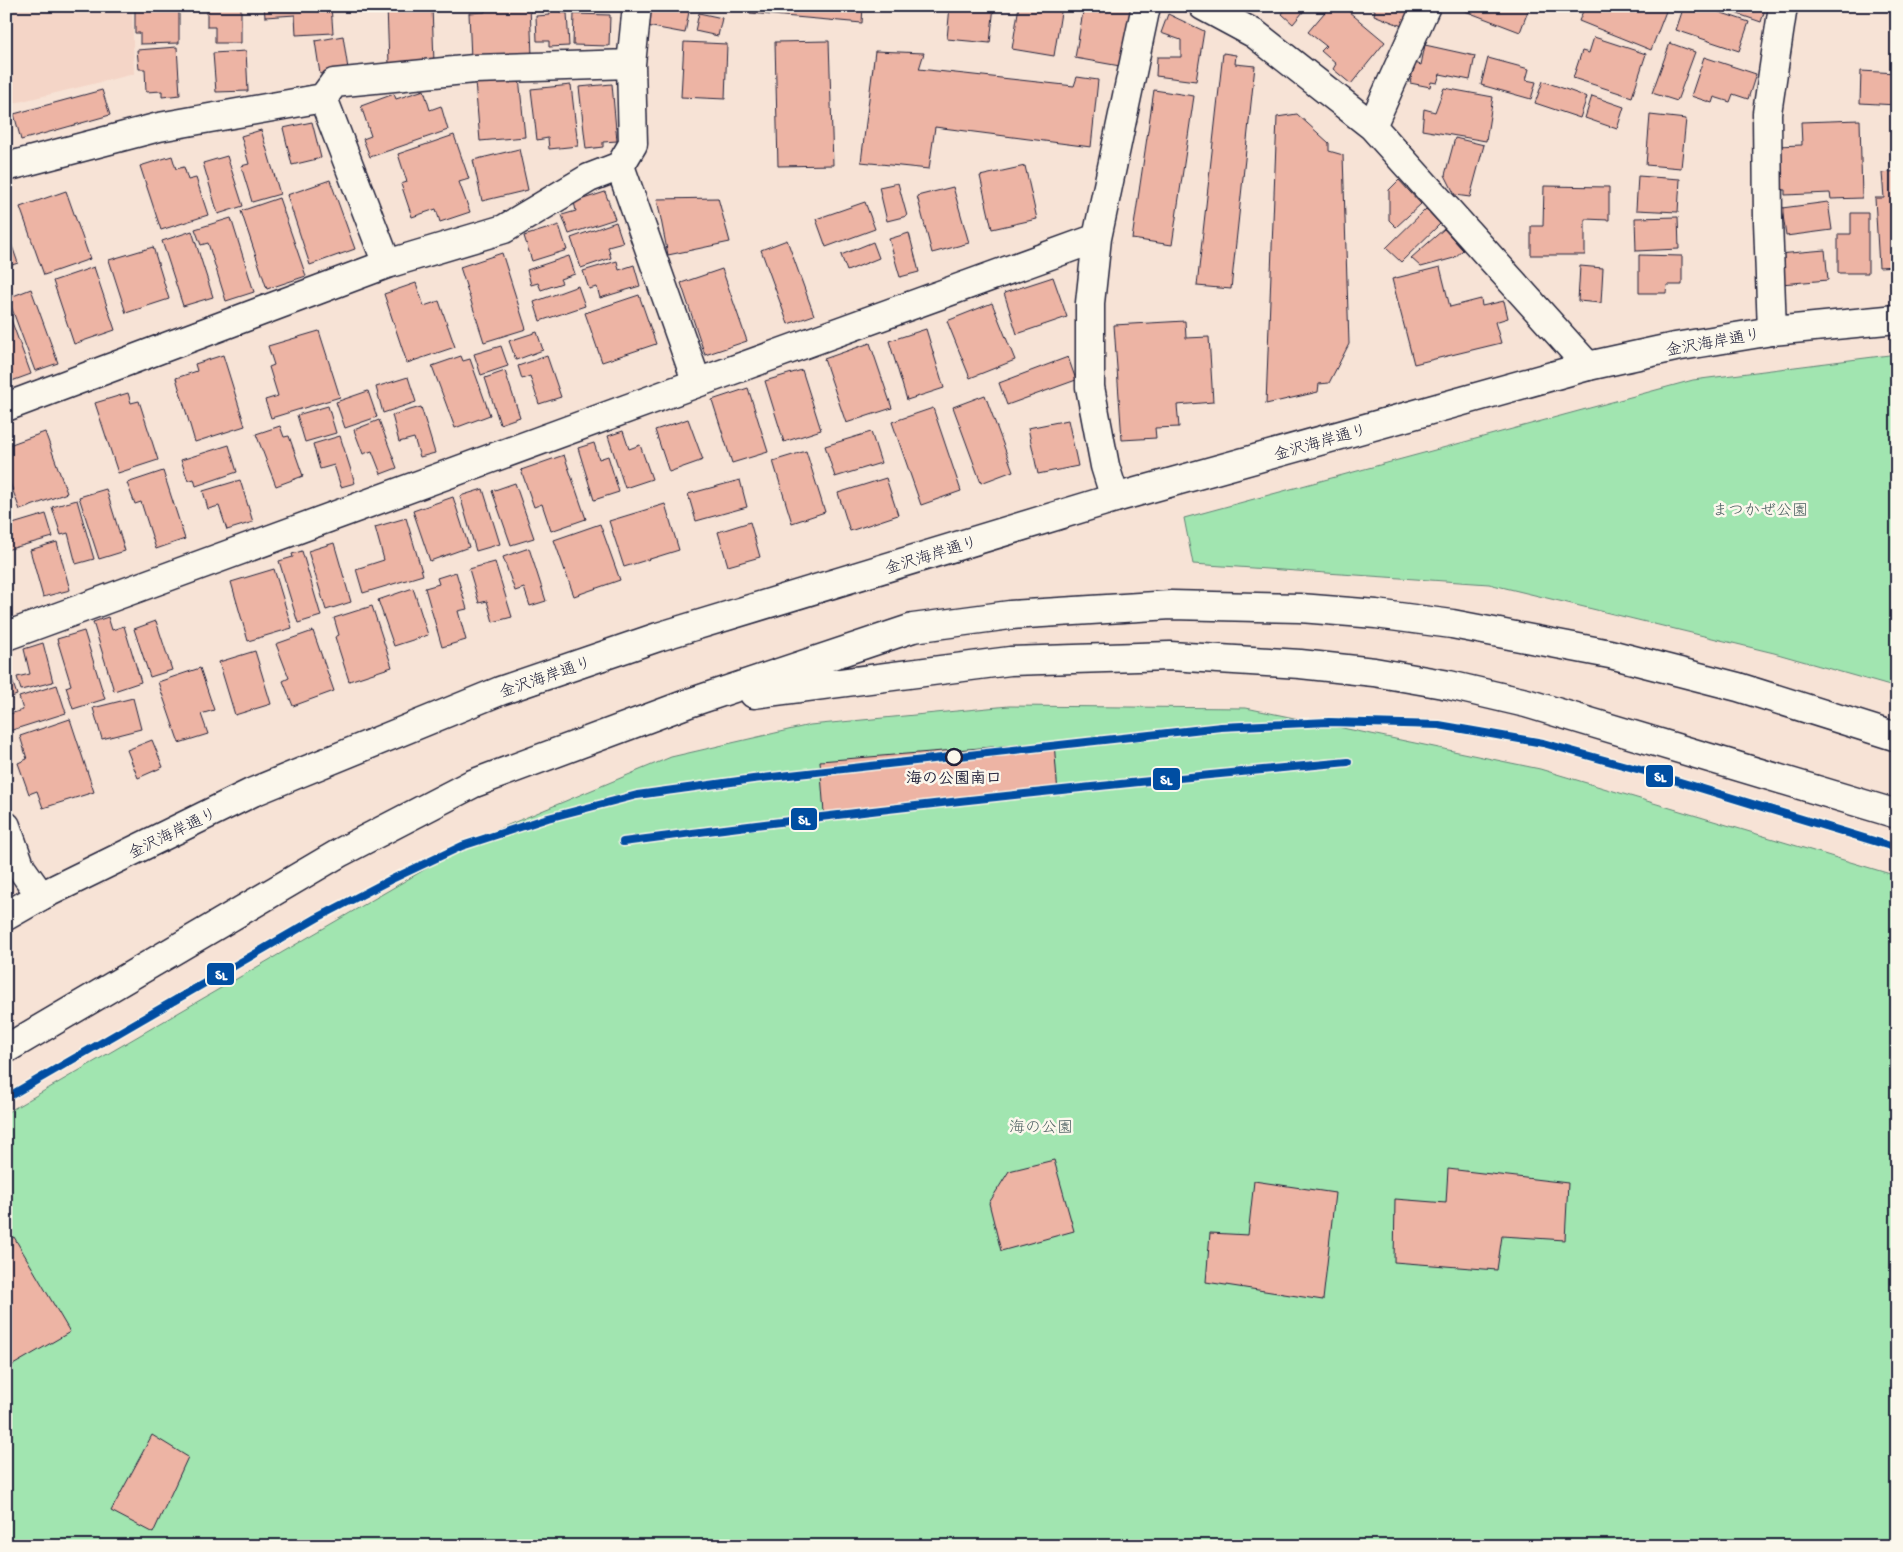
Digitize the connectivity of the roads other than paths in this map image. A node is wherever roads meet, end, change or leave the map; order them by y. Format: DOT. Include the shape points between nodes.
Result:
graph roads {
  1 [pos="638,6"];
  2 [pos="1146,6"];
  3 [pos="1203,6"];
  4 [pos="1426,6"];
  5 [pos="1783,6"];
  6 [pos="631,64"];
  7 [pos="323,98"];
  8 [pos="1372,126"];
  9 [pos="620,166"];
  10 [pos="6,167"];
  11 [pos="1096,238"];
  12 [pos="387,264"];
  13 [pos="1897,319"];
  14 [pos="1772,331"];
  15 [pos="1588,366"];
  16 [pos="697,382"];
  17 [pos="6,407"];
  18 [pos="1115,498"];
  19 [pos="6,636"];
  20 [pos="689,703"];
  21 [pos="1897,737"];
  22 [pos="1897,814"];
  23 [pos="6,826"];
  24 [pos="41,896"];
  25 [pos="6,916"];
  26 [pos="6,1049"];
  1 -- 6 [label="street"];
  2 -- 11 [label="street"];
  3 -- 8 [label="street" via="1255,34"];
  4 -- 8 [label="street"];
  5 -- 14 [label="street" via="1767,113"];
  6 -- 7 [label="street" via="474,70 334,83"];
  6 -- 9 [label="street" via="633,144"];
  7 -- 10 [label="street" via="159,127"];
  7 -- 12 [label="street"];
  8 -- 15 [label="street"];
  9 -- 12 [label="street" via="589,178 504,229"];
  9 -- 16 [label="street"];
  11 -- 16 [label="street"];
  11 -- 18 [label="street" via="1090,302 1090,387 1105,466"];
  12 -- 17 [label="street"];
  13 -- 14 [label="street, 金沢海岸通り"];
  14 -- 15 [label="street, 金沢海岸通り"];
  15 -- 18 [label="street, 金沢海岸通り"];
  16 -- 19 [label="street"];
  18 -- 24 [label="street, 金沢海岸通り" via="658,637 500,691 253,792"];
  20 -- 21 [label="street" via="913,628 1010,614 1171,604 1300,608 1452,624 1610,654 1738,687"];
  20 -- 22 [label="street" via="1010,661 1170,656 1300,664 1374,672 1526,703"];
  20 -- 26 [label="street" via="472,784 341,852"];
  23 -- 24 [label="street" via="21,868"];
  24 -- 25 [label="street, 金沢海岸通り"];
}
